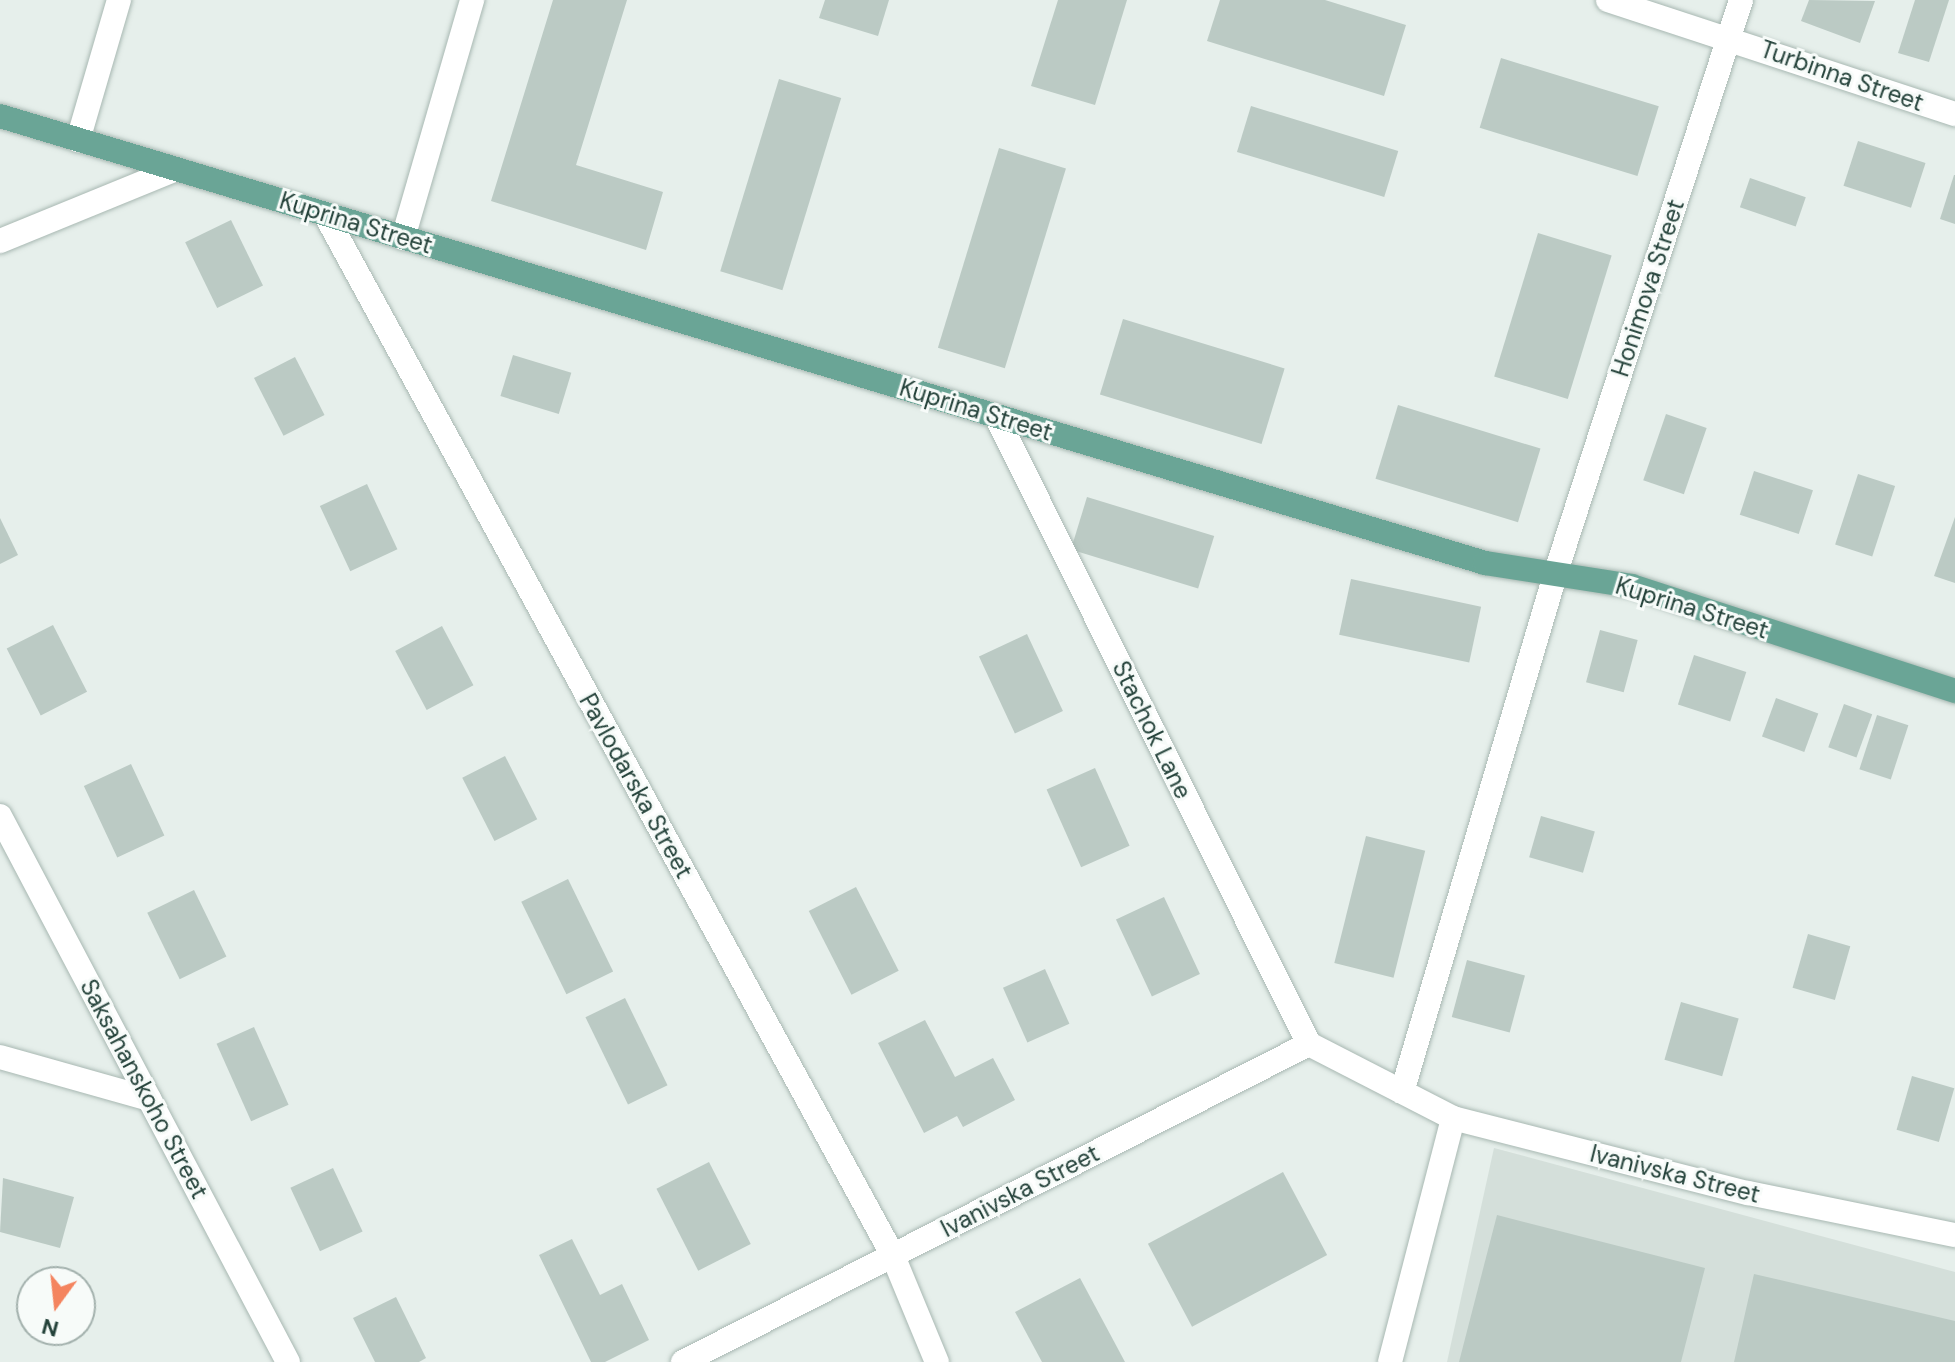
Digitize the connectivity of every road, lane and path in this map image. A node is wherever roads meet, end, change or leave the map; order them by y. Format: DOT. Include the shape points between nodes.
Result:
graph roads {
  1 [pos="119,0"];
  2 [pos="472,0"];
  3 [pos="1608,0"];
  4 [pos="1741,0"];
  5 [pos="1728,38"];
  6 [pos="1955,114"];
  7 [pos="0,116"];
  8 [pos="78,140"];
  9 [pos="176,169"];
  10 [pos="325,214"];
  11 [pos="403,238"];
  12 [pos="0,241"];
  13 [pos="996,416"];
  14 [pos="1555,575"];
  15 [pos="1955,691"];
  16 [pos="0,816"];
  17 [pos="1309,1044"];
  18 [pos="0,1057"];
  19 [pos="1402,1092"];
  20 [pos="149,1099"];
  21 [pos="1453,1118"];
  22 [pos="1955,1235"];
  23 [pos="893,1256"];
  24 [pos="288,1362"];
  25 [pos="683,1362"];
  26 [pos="937,1362"];
  27 [pos="1390,1362"];
  1 -- 8 [label="street"];
  2 -- 11 [label="street"];
  3 -- 5 [label="street, Turbinna Street"];
  4 -- 5 [label="street, Honimova Street"];
  5 -- 6 [label="street, Turbinna Street"];
  5 -- 14 [label="street, Honimova Street"];
  7 -- 8 [label="main road, Kuprina Street"];
  8 -- 9 [label="main road, Kuprina Street"];
  9 -- 10 [label="main road, Kuprina Street"];
  9 -- 12 [label="street"];
  10 -- 11 [label="main road, Kuprina Street"];
  10 -- 23 [label="street, Pavlodarska Street"];
  11 -- 13 [label="main road, Kuprina Street"];
  13 -- 14 [label="main road, Kuprina Street" via="1485,563"];
  13 -- 17 [label="street, Stachok Lane"];
  14 -- 15 [label="main road, Kuprina Street" via="1632,586"];
  14 -- 19 [label="street"];
  16 -- 20 [label="street, Saksahanskoho Street"];
  17 -- 19 [label="street, Ivanivska Street"];
  17 -- 23 [label="street, Ivanivska Street"];
  18 -- 20 [label="street"];
  19 -- 21 [label="street, Ivanivska Street"];
  20 -- 24 [label="street, Saksahanskoho Street"];
  21 -- 22 [label="street, Ivanivska Street" via="1748,1193"];
  21 -- 27 [label="street"];
  23 -- 25 [label="street, Ivanivska Street"];
  23 -- 26 [label="street, Pavlodarska Street"];
}
